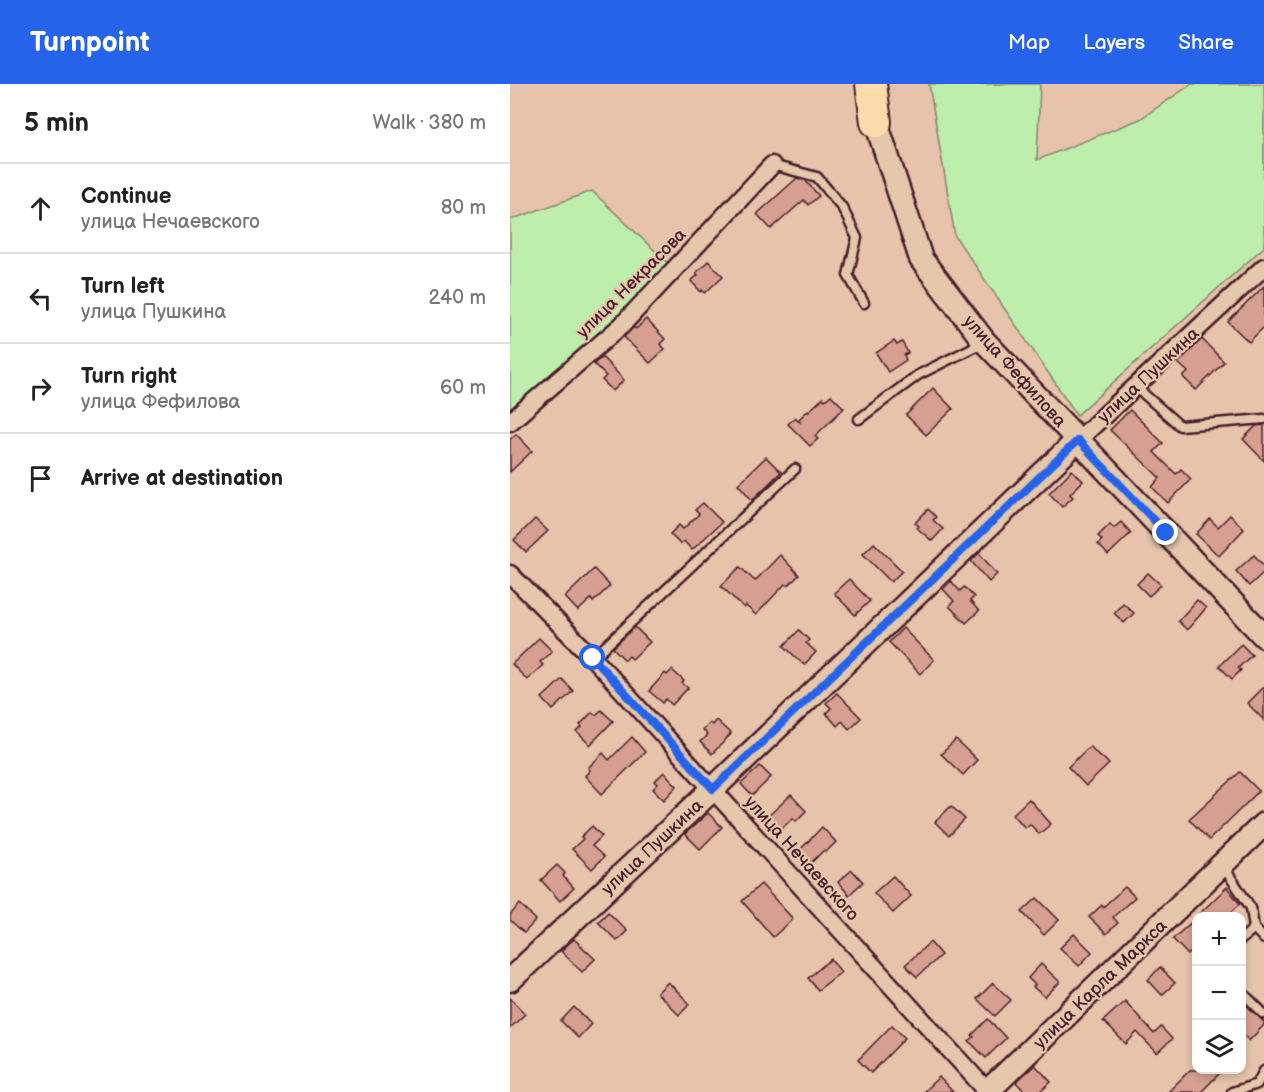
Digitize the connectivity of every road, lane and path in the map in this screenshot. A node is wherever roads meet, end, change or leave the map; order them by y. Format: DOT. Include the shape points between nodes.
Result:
graph roads {
  1 [pos="871,84"];
  2 [pos="876,122"];
  3 [pos="772,165"];
  4 [pos="1264,267"];
  5 [pos="864,303"];
  6 [pos="984,341"];
  7 [pos="1136,387"];
  8 [pos="1264,419"];
  9 [pos="859,420"];
  10 [pos="510,422"];
  11 [pos="1078,440"];
  12 [pos="795,469"];
  13 [pos="510,574"];
  14 [pos="1264,636"];
  15 [pos="593,658"];
  16 [pos="713,789"];
  17 [pos="1264,824"];
  18 [pos="1223,865"];
  19 [pos="1254,928"];
  20 [pos="1246,935"];
  21 [pos="1264,939"];
  22 [pos="510,980"];
  23 [pos="1246,996"];
  24 [pos="1264,1014"];
  25 [pos="1264,1071"];
  26 [pos="1258,1088"];
  27 [pos="988,1092"];
  28 [pos="1232,1092"];
  1 -- 2 [label="highway"];
  2 -- 6 [label="main road, улица Фефилова" via="921,259"];
  3 -- 5 [label="lane" via="817,177 842,207 857,238 848,275"];
  3 -- 10 [label="street, улица Некрасова" via="622,325"];
  4 -- 7 [label="street, улица Пушкина"];
  6 -- 9 [label="lane" via="918,375"];
  6 -- 11 [label="main road, улица Фефилова"];
  7 -- 8 [label="lane" via="1180,426"];
  7 -- 11 [label="street, улица Пушкина"];
  11 -- 14 [label="main road, улица Фефилова"];
  11 -- 16 [label="main road, улица Пушкина"];
  12 -- 15 [label="lane"];
  13 -- 15 [label="street, улица Нечаевского"];
  15 -- 16 [label="street, улица Нечаевского"];
  16 -- 22 [label="main road, улица Пушкина"];
  16 -- 27 [label="street, улица Нечаевского"];
  17 -- 18 [label="main road, улица Карла Маркса"];
  18 -- 19 [label="lane" via="1251,908"];
  18 -- 27 [label="main road, улица Карла Маркса"];
  19 -- 20 [label="lane"];
  19 -- 21 [label="lane"];
  23 -- 24 [label="lane"];
  25 -- 26 [label="lane"];
  26 -- 28 [label="lane"];
}
